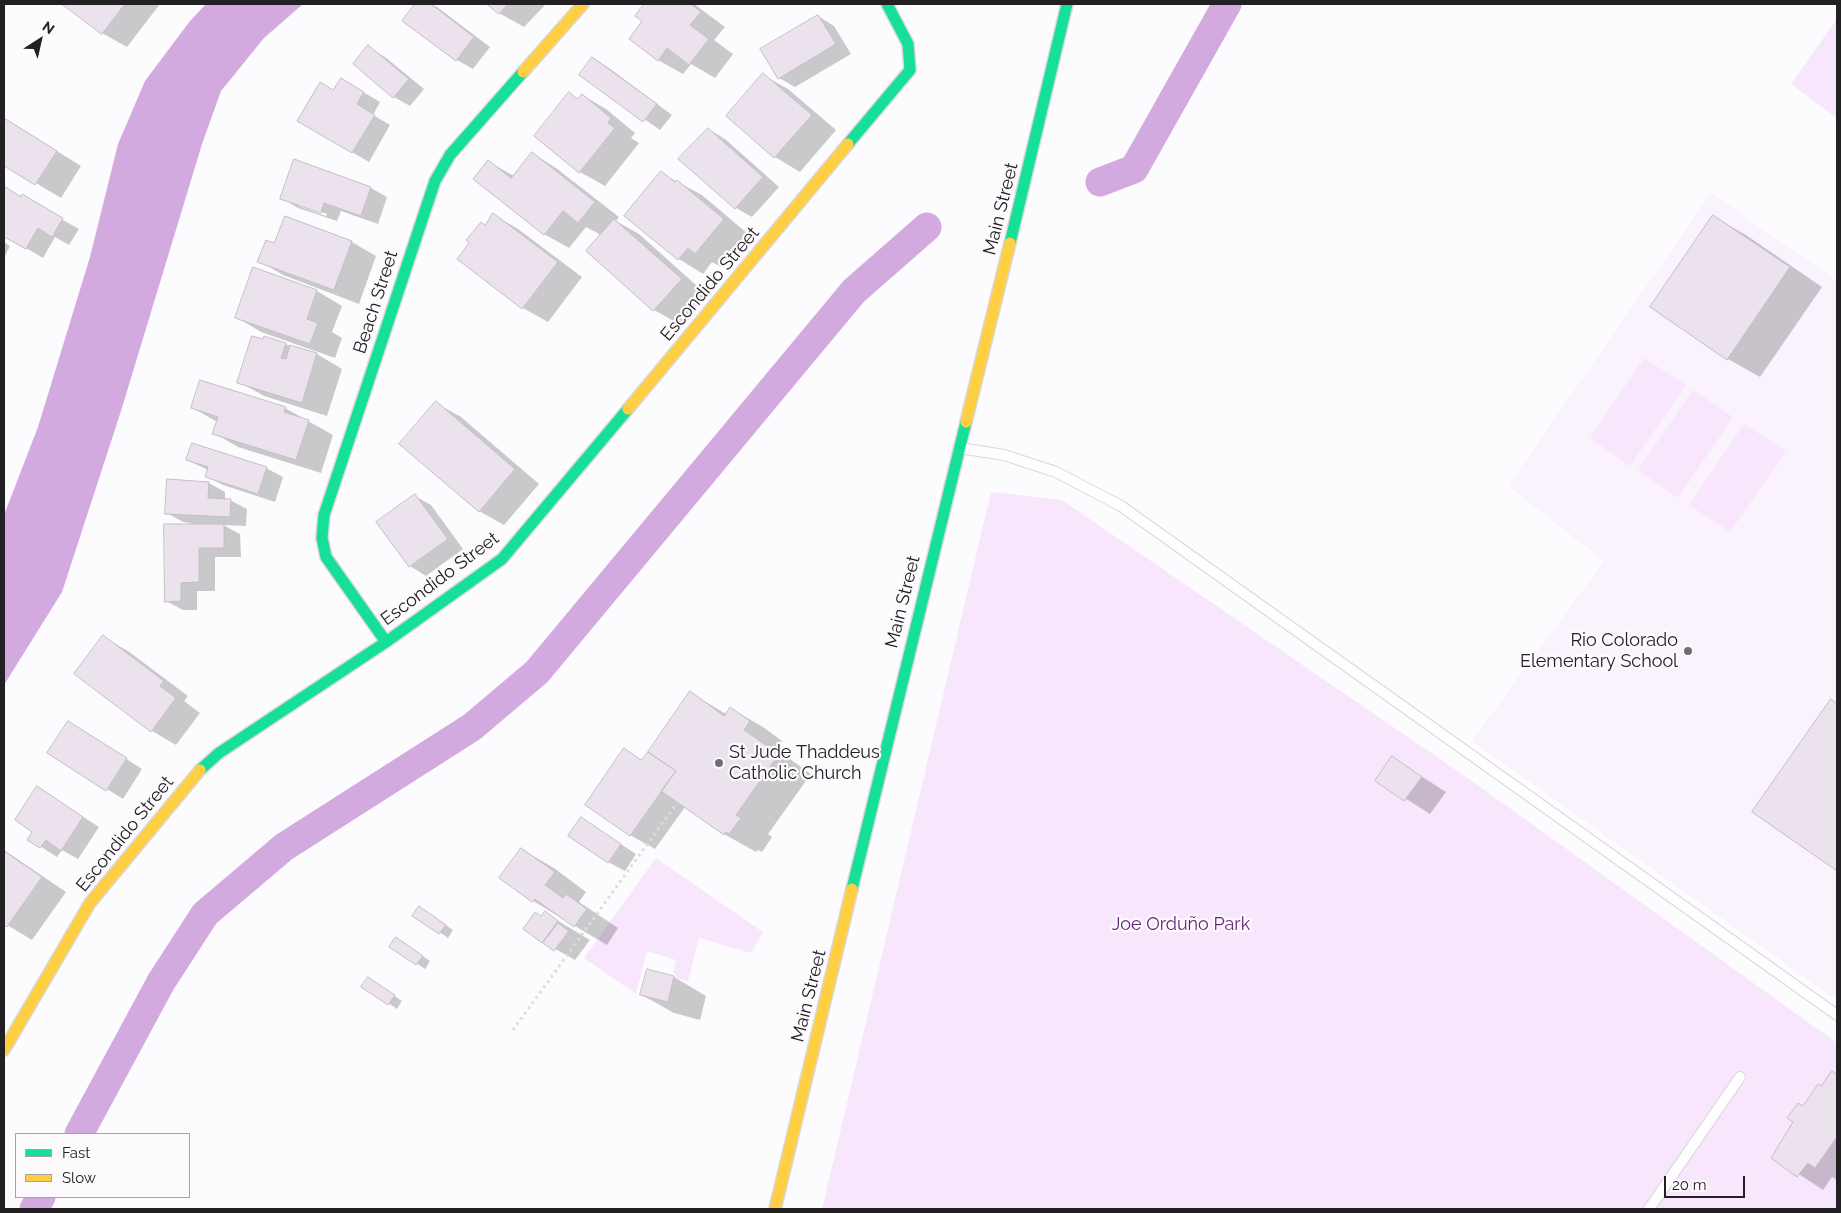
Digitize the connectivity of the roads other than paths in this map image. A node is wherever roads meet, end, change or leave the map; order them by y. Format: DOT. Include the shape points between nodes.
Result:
graph roads {
  1 [pos="583,4"];
  2 [pos="887,4"];
  3 [pos="1067,4"];
  4 [pos="959,448"];
  5 [pos="386,642"];
  6 [pos="1837,1015"];
  7 [pos="4,1050"];
  8 [pos="1740,1077"];
  9 [pos="775,1209"];
  10 [pos="1649,1209"];
  1 -- 5 [label="main road, Beach Street" via="450,155 434,181 324,515 322,538 326,557"];
  2 -- 5 [label="main road, Escondido Street" via="908,41 912,60 910,70 502,559"];
  3 -- 4 [label="main road, Main Street"];
  4 -- 6 [label="lane" via="1004,455 1056,472 1121,506"];
  4 -- 9 [label="main road, Main Street"];
  5 -- 7 [label="main road, Escondido Street" via="219,753 195,775 90,903"];
  8 -- 10 [label="lane"];
}
